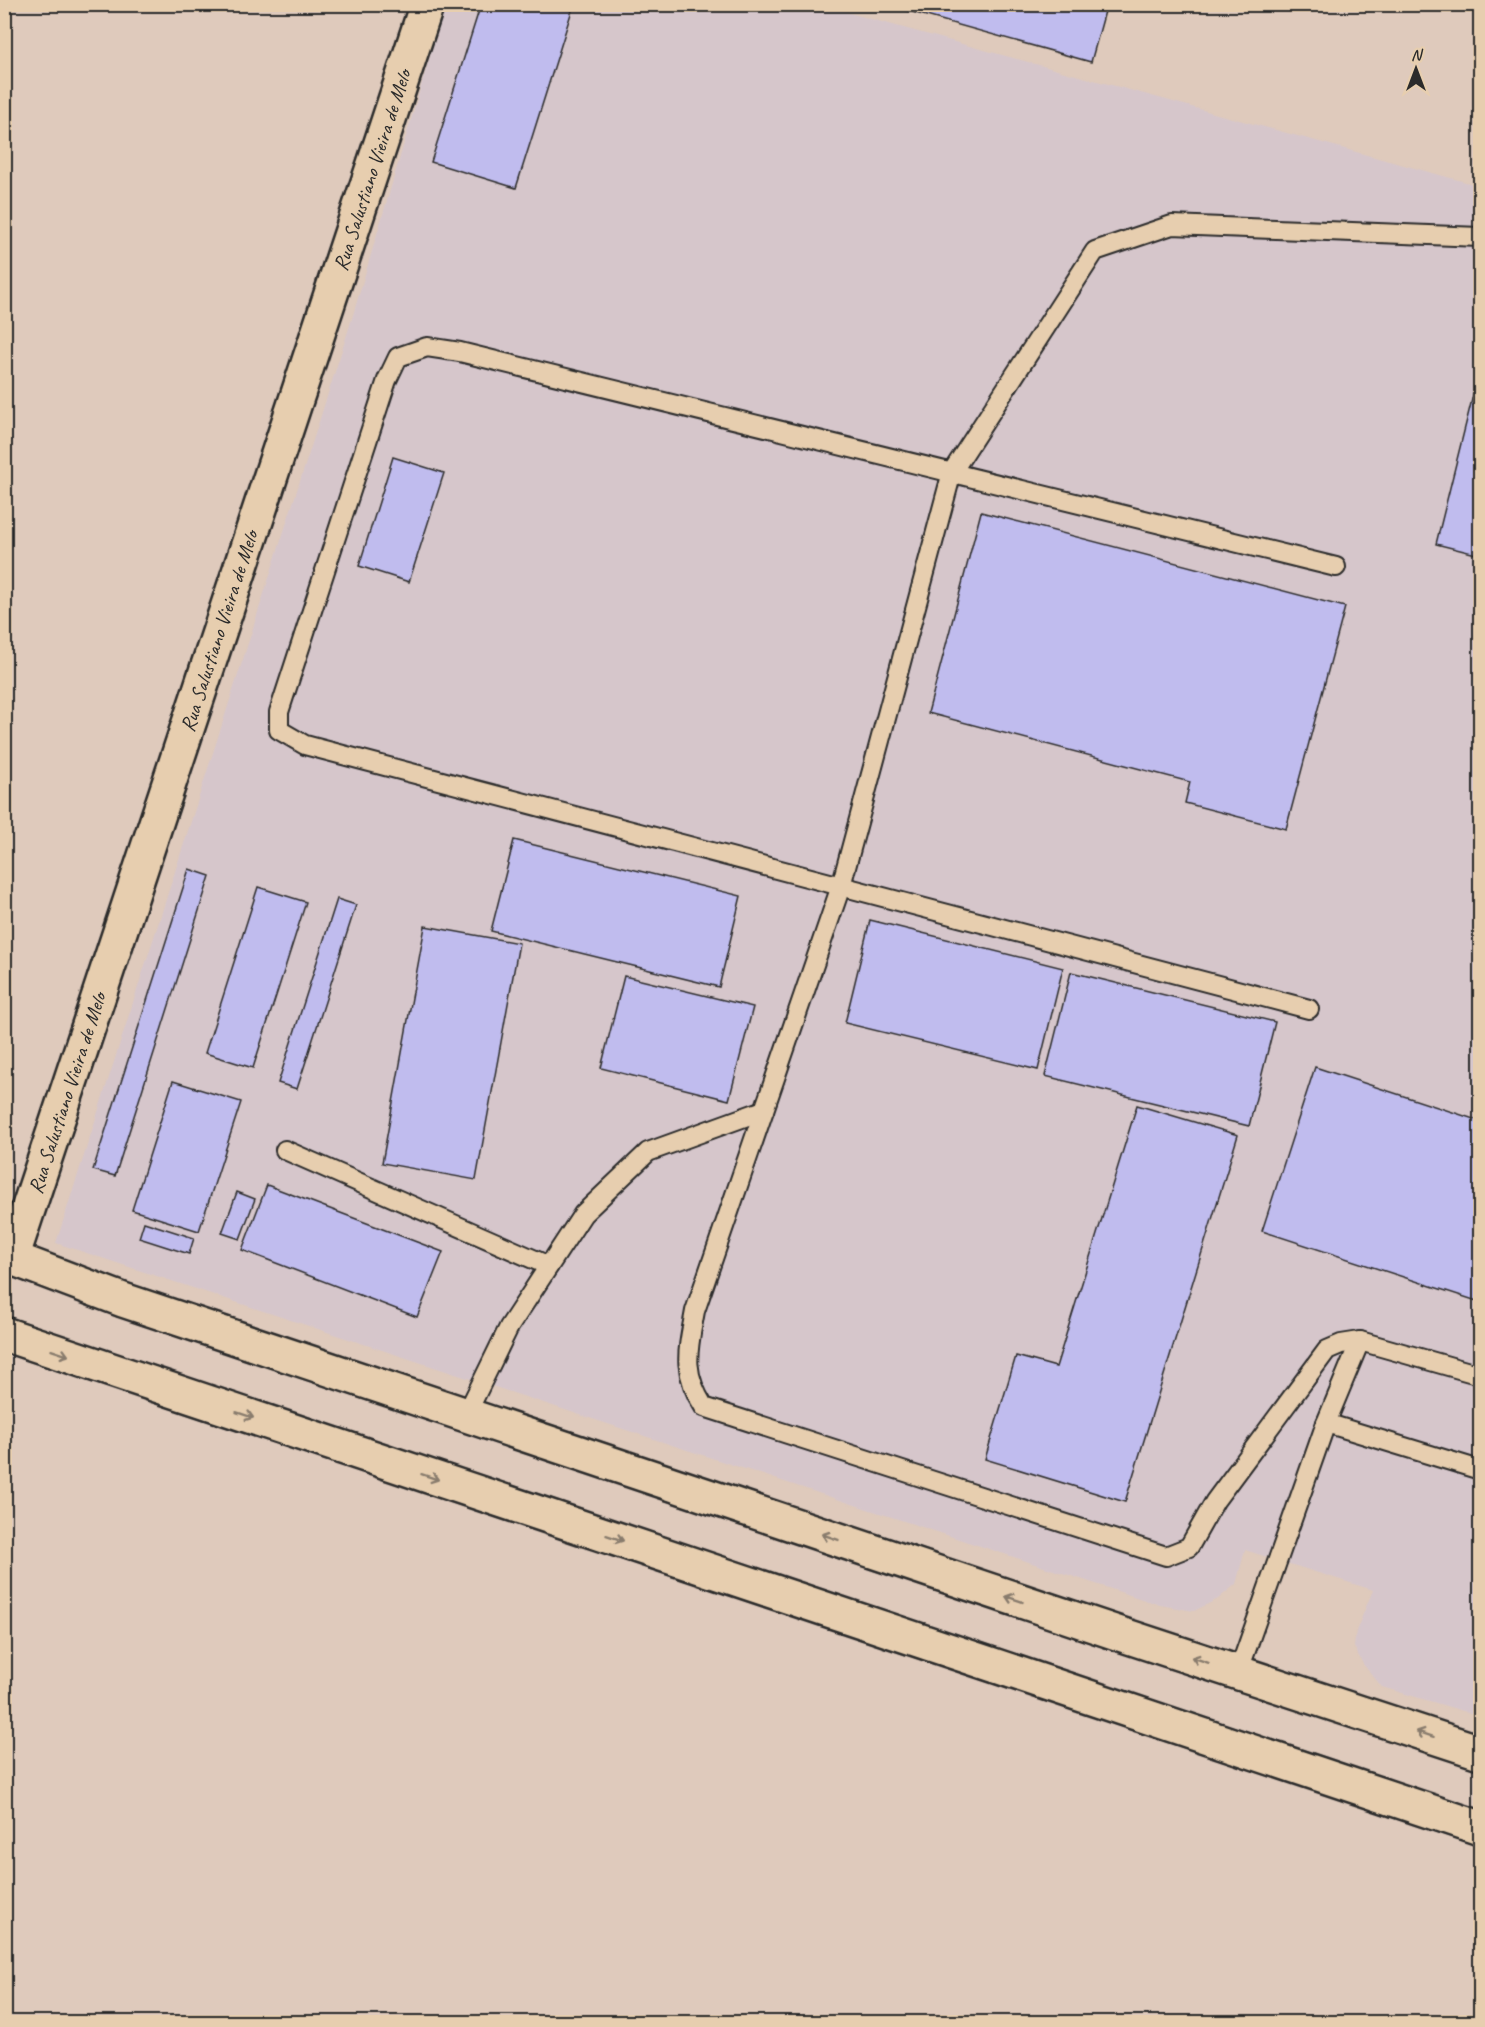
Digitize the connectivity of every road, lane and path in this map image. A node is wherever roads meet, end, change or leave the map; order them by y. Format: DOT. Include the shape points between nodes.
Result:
graph roads {
  1 [pos="427,4"];
  2 [pos="1480,237"];
  3 [pos="952,472"];
  4 [pos="1336,567"];
  5 [pos="841,886"];
  6 [pos="1309,1009"];
  7 [pos="764,1110"];
  8 [pos="285,1150"];
  9 [pos="8,1256"];
  10 [pos="549,1266"];
  11 [pos="4,1334"];
  12 [pos="1360,1341"];
  13 [pos="1480,1375"];
  14 [pos="466,1415"];
  15 [pos="1326,1423"];
  16 [pos="1480,1470"];
  17 [pos="1238,1673"];
  18 [pos="1480,1752"];
  19 [pos="1480,1828"];
  1 -- 9 [label="main road, Rua Salustiano Vieira de Melo"];
  2 -- 3 [label="lane" via="1172,225 1095,251"];
  3 -- 4 [label="lane"];
  3 -- 5 [label="lane"];
  3 -- 5 [label="lane" via="460,352 427,347 398,357 387,380 279,712 279,730 305,745"];
  5 -- 6 [label="lane"];
  5 -- 7 [label="lane"];
  7 -- 10 [label="lane" via="648,1152 583,1214"];
  7 -- 12 [label="lane" via="695,1311 687,1353 692,1389 704,1407 1166,1556 1189,1547 1215,1501 1326,1350"];
  8 -- 10 [label="lane"];
  9 -- 14 [label="main road" via="123,1300"];
  10 -- 14 [label="lane" via="509,1327"];
  11 -- 19 [label="main road, one-way"];
  12 -- 13 [label="lane"];
  12 -- 15 [label="lane"];
  17 -- 14 [label="main road, one-way"];
  15 -- 16 [label="lane"];
  15 -- 17 [label="lane"];
  18 -- 17 [label="main road, one-way"];
}
